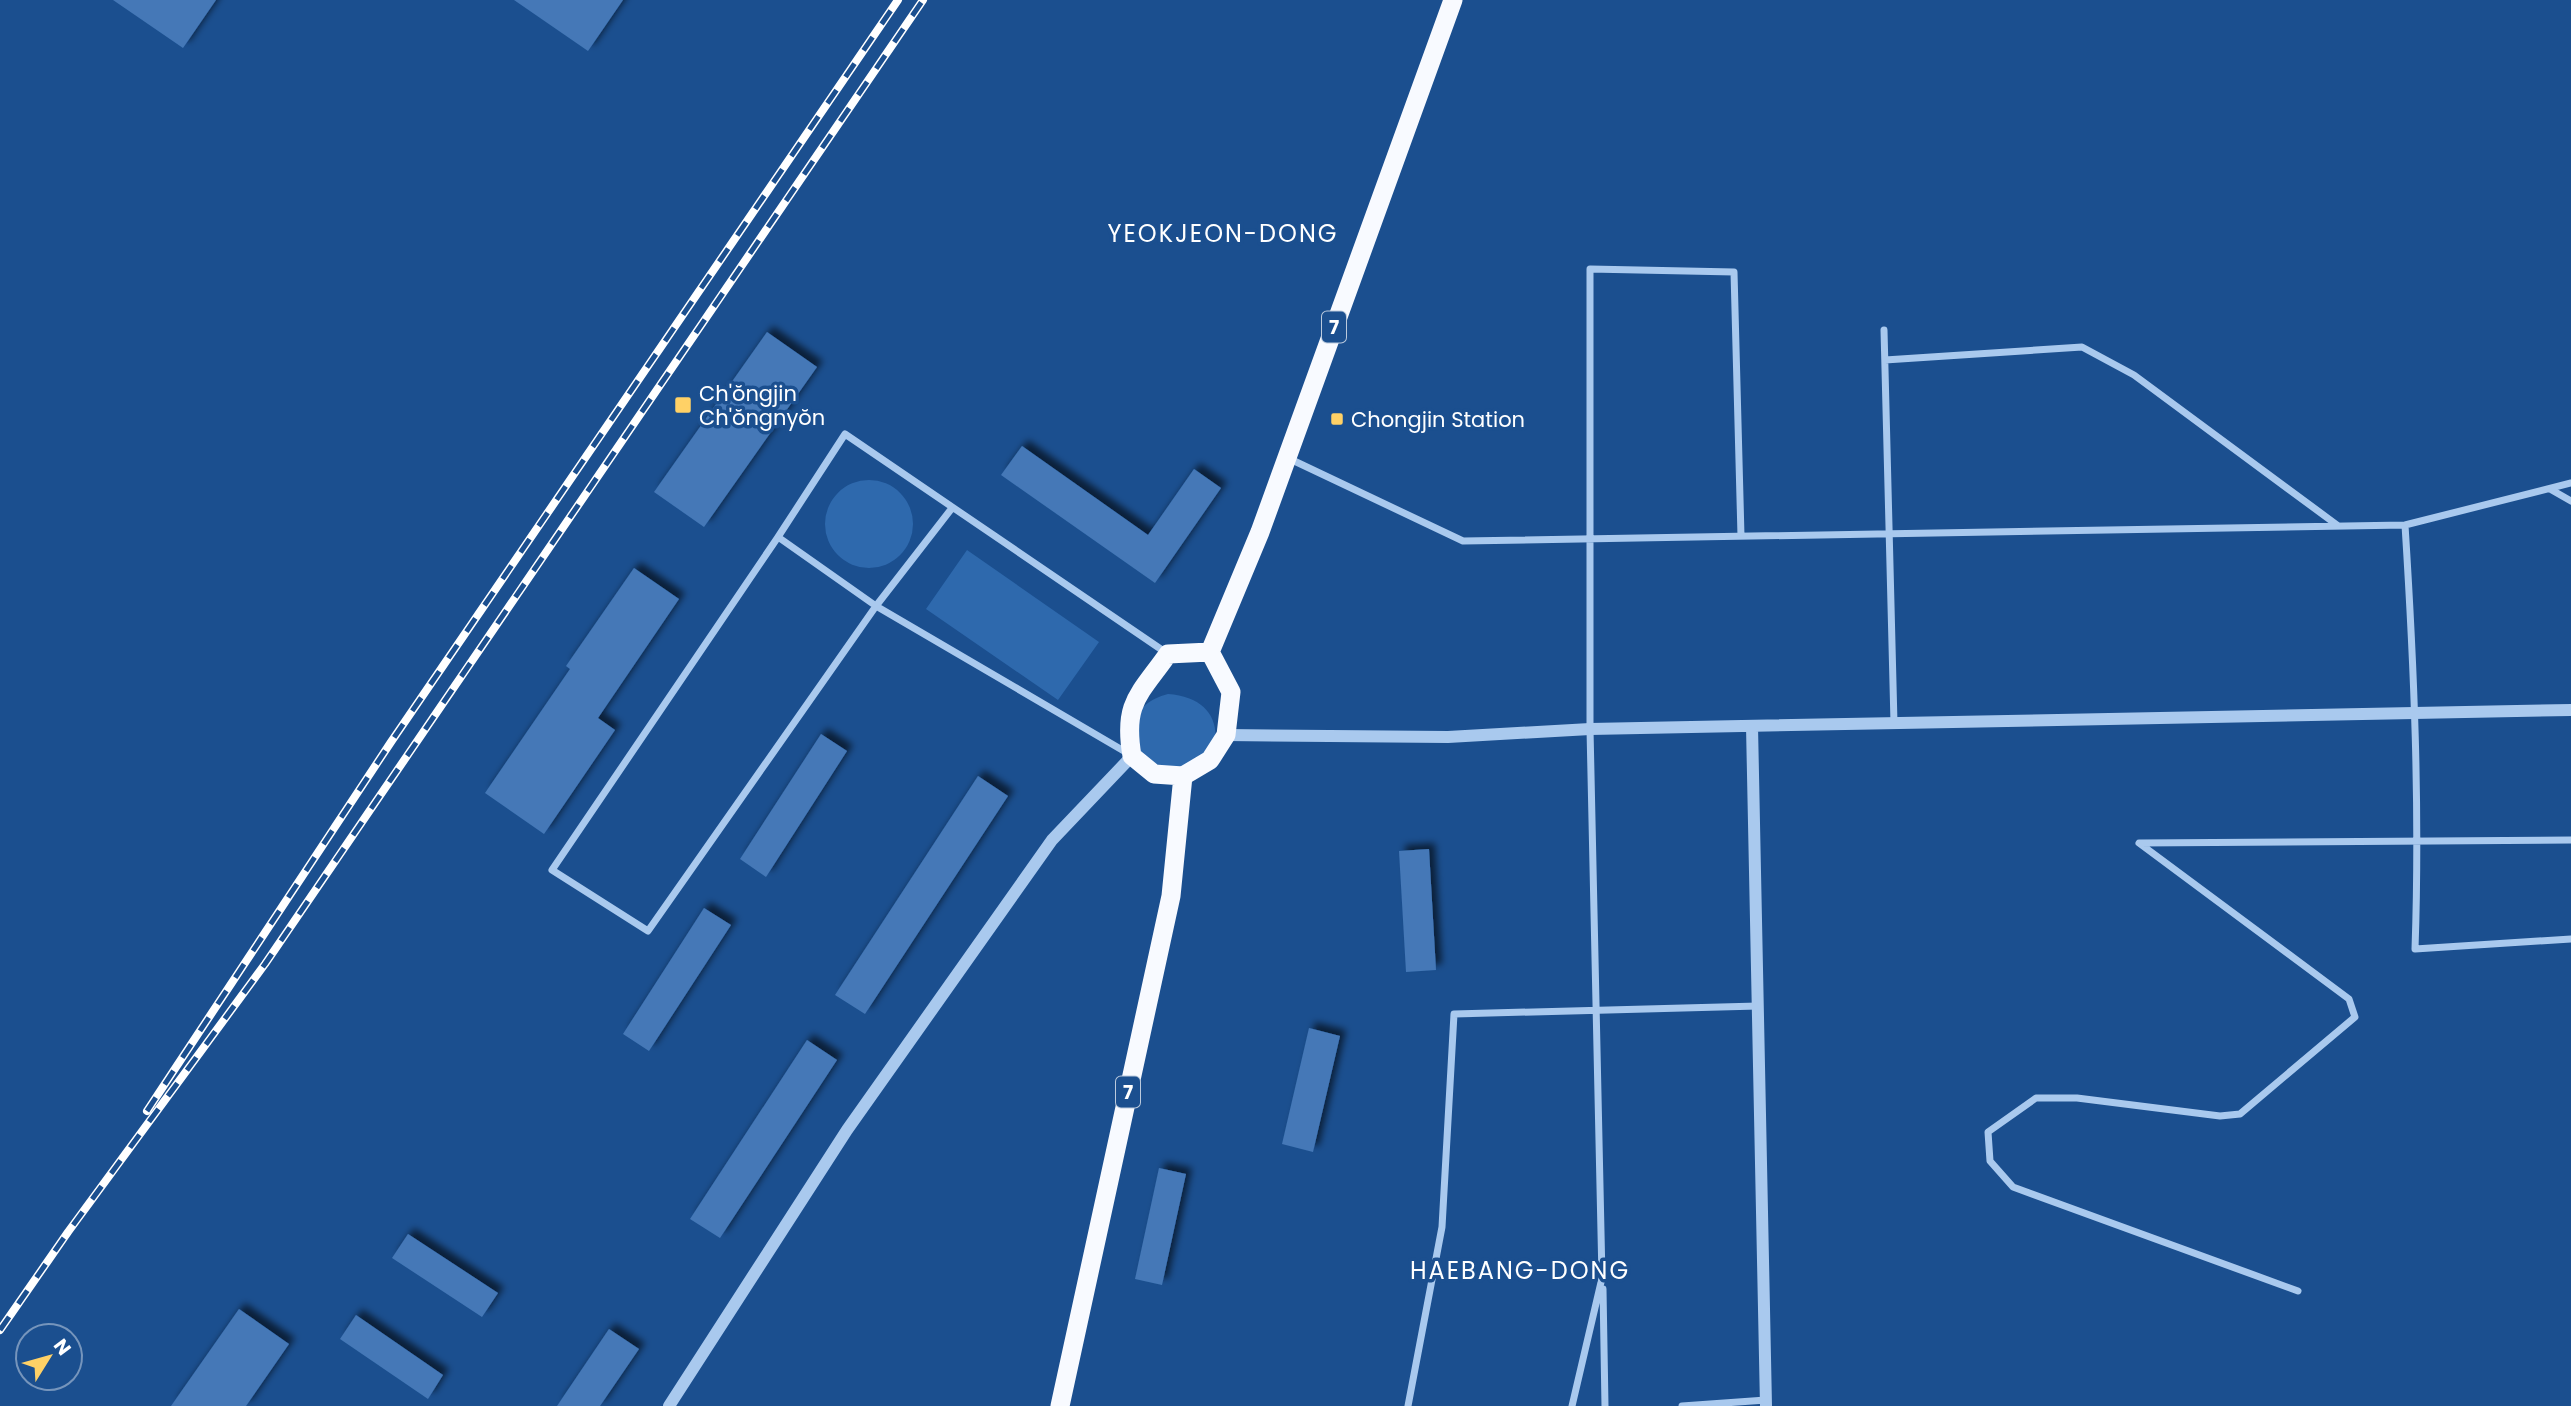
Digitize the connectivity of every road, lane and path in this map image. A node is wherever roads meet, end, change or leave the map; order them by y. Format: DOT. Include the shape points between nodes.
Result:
graph roads {
  1 [pos="1453,0"];
  2 [pos="1884,330"];
  3 [pos="1885,360"];
  4 [pos="1286,457"];
  5 [pos="2571,483"];
  6 [pos="2550,489"];
  7 [pos="2571,500"];
  8 [pos="952,508"];
  9 [pos="2405,524"];
  10 [pos="2337,526"];
  11 [pos="1889,533"];
  12 [pos="1741,536"];
  13 [pos="778,537"];
  14 [pos="1589,538"];
  15 [pos="876,606"];
  16 [pos="1210,652"];
  17 [pos="1168,654"];
  18 [pos="2571,709"];
  19 [pos="2417,712"];
  20 [pos="1894,723"];
  21 [pos="1752,726"];
  22 [pos="1590,729"];
  23 [pos="1226,735"];
  24 [pos="1132,756"];
  25 [pos="1183,776"];
  26 [pos="2571,840"];
  27 [pos="2419,842"];
  28 [pos="2571,939"];
  29 [pos="1758,1006"];
  30 [pos="1596,1010"];
  31 [pos="1602,1278"];
  32 [pos="2298,1291"];
  33 [pos="1766,1403"];
  34 [pos="668,1406"];
  35 [pos="1060,1406"];
  36 [pos="1408,1406"];
  37 [pos="1572,1406"];
  38 [pos="1605,1406"];
  39 [pos="1682,1406"];
  1 -- 4 [label="highway, 7"];
  2 -- 3 [label="street"];
  3 -- 10 [label="street" via="2082,347 2134,375"];
  3 -- 11 [label="street"];
  4 -- 14 [label="street" via="1462,541"];
  4 -- 16 [label="highway, 7"];
  5 -- 6 [label="street"];
  6 -- 7 [label="street"];
  6 -- 9 [label="street"];
  8 -- 13 [label="street" via="845,435"];
  8 -- 15 [label="street"];
  8 -- 17 [label="street"];
  9 -- 10 [label="street"];
  9 -- 19 [label="street"];
  10 -- 11 [label="street"];
  11 -- 12 [label="street"];
  11 -- 20 [label="street"];
  12 -- 14 [label="street"];
  12 -- 14 [label="street" via="1734,272 1590,270"];
  13 -- 15 [label="street"];
  13 -- 15 [label="street" via="552,870 648,931"];
  14 -- 22 [label="street"];
  15 -- 24 [label="street"];
  16 -- 17 [label="highway"];
  16 -- 23 [label="highway" via="1231,692"];
  17 -- 24 [label="highway" via="1131,705"];
  18 -- 19 [label="street"];
  19 -- 20 [label="street"];
  19 -- 27 [label="street"];
  20 -- 21 [label="street"];
  21 -- 22 [label="street"];
  21 -- 29 [label="street"];
  22 -- 23 [label="street" via="1448,737"];
  22 -- 30 [label="street"];
  23 -- 25 [label="highway" via="1210,760"];
  24 -- 25 [label="highway" via="1154,774"];
  24 -- 34 [label="street" via="1052,840 847,1130"];
  25 -- 35 [label="highway, 7" via="1171,896"];
  26 -- 27 [label="street"];
  27 -- 28 [label="street" via="2415,949"];
  27 -- 32 [label="street" via="2139,843 2349,999 2355,1017 2240,1114 2220,1116 2077,1098 2036,1098 1988,1132 1990,1161 2013,1187"];
  29 -- 30 [label="street"];
  29 -- 33 [label="street"];
  30 -- 31 [label="street"];
  30 -- 36 [label="street" via="1454,1014 1442,1227"];
  31 -- 37 [label="street"];
  31 -- 38 [label="street"];
  33 -- 39 [label="street"];
}
